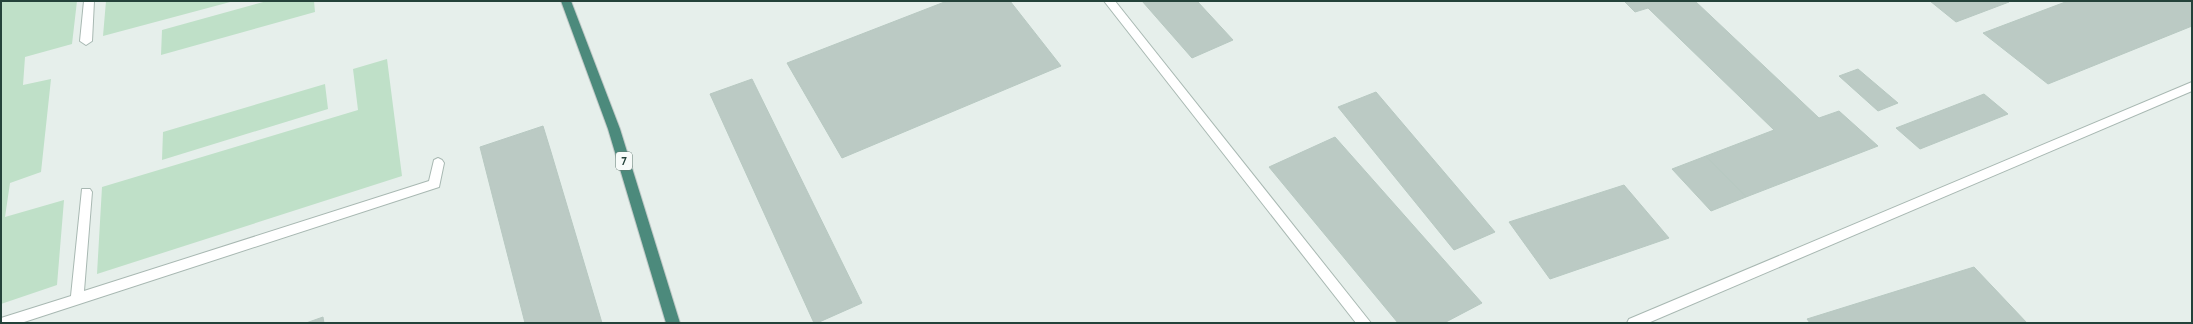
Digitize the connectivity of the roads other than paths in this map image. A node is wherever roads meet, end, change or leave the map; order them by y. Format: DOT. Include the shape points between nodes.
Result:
graph roads {
  1 [pos="89,1"];
  2 [pos="566,1"];
  3 [pos="1109,1"];
  4 [pos="86,41"];
  5 [pos="2192,86"];
  6 [pos="438,163"];
  7 [pos="86,192"];
  8 [pos="78,299"];
  9 [pos="3,323"];
  10 [pos="673,323"];
  11 [pos="1364,323"];
  12 [pos="1634,323"];
  1 -- 4 [label="street"];
  2 -- 10 [label="highway, 7" via="614,129"];
  3 -- 11 [label="street"];
  5 -- 12 [label="street"];
  6 -- 8 [label="street" via="435,184"];
  7 -- 8 [label="street"];
  8 -- 9 [label="street"];
}
